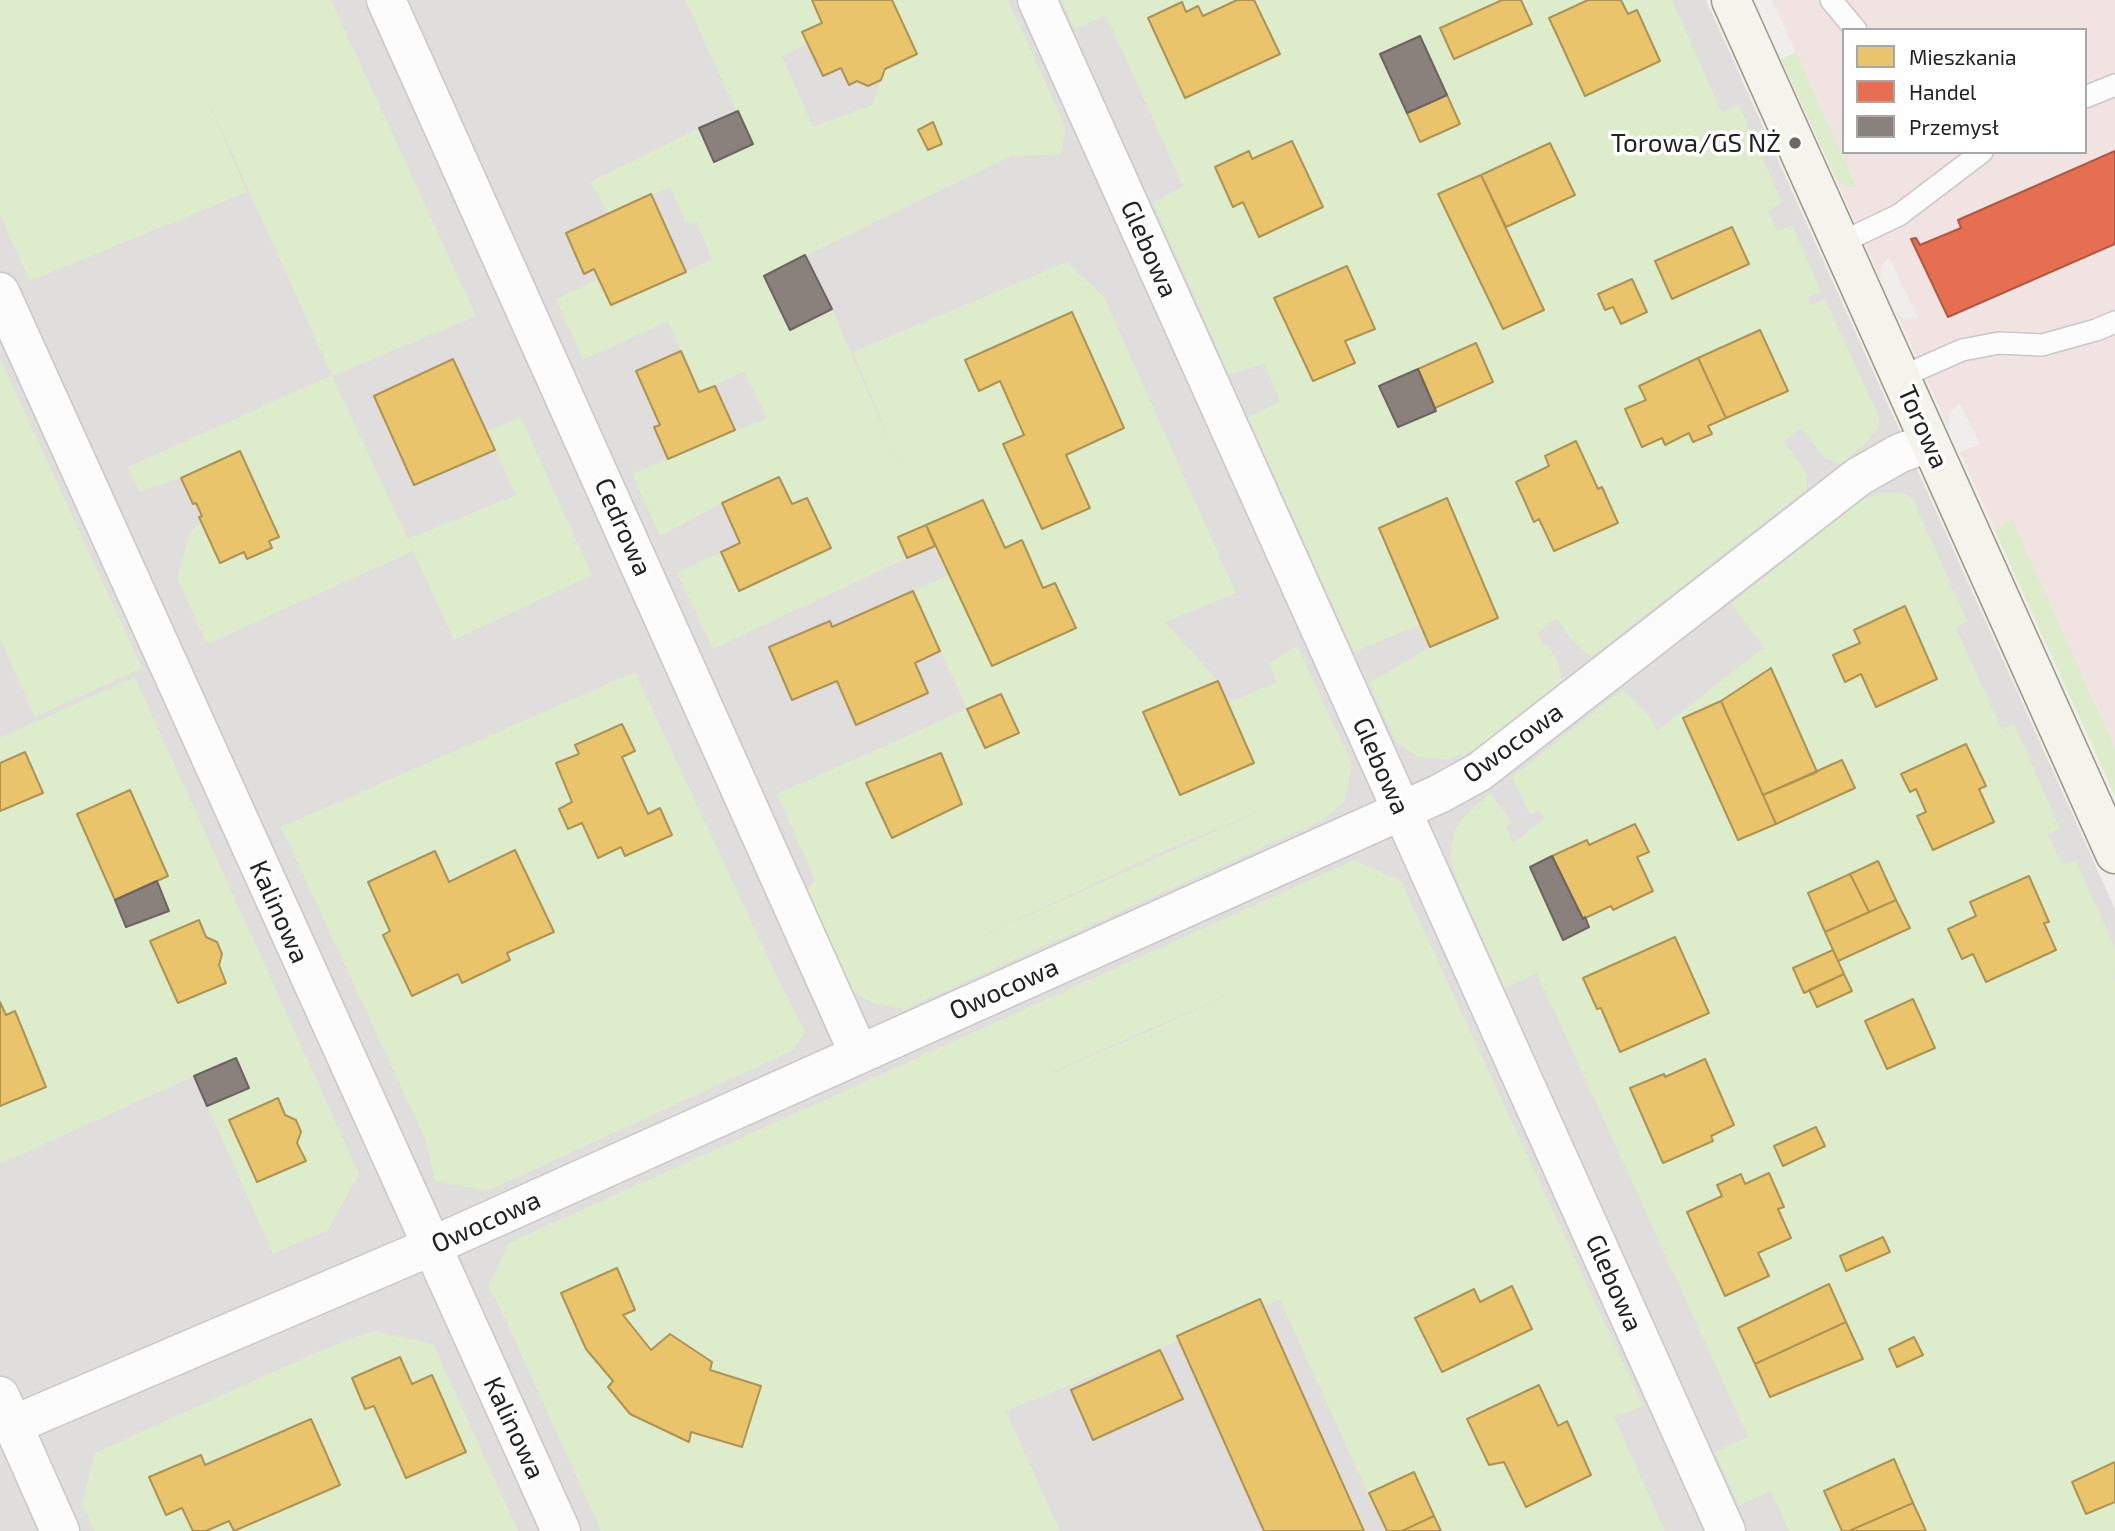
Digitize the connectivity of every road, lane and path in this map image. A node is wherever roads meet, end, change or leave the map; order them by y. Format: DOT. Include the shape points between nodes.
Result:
graph roads {
  1 [pos="386,0"];
  2 [pos="1037,0"];
  3 [pos="1731,0"];
  4 [pos="1830,0"];
  5 [pos="1854,28"];
  6 [pos="2115,85"];
  7 [pos="2087,96"];
  8 [pos="1970,155"];
  9 [pos="1839,243"];
  10 [pos="0,292"];
  11 [pos="2115,322"];
  12 [pos="1901,377"];
  13 [pos="1929,443"];
  14 [pos="1401,812"];
  15 [pos="2115,854"];
  16 [pos="859,1054"];
  17 [pos="430,1247"];
  18 [pos="6,1410"];
  19 [pos="60,1531"];
  20 [pos="561,1531"];
  21 [pos="1726,1531"];
  1 -- 16 [label="street, Cedrowa"];
  2 -- 14 [label="street, Glebowa"];
  3 -- 9 [label="street, Torowa"];
  4 -- 5 [label="lane"];
  6 -- 7 [label="lane"];
  8 -- 9 [label="lane" via="1899,215"];
  9 -- 12 [label="street, Torowa"];
  10 -- 17 [label="street, Kalinowa"];
  11 -- 12 [label="lane" via="2042,345 1999,343 1962,350"];
  12 -- 13 [label="street, Torowa"];
  13 -- 14 [label="street, Owocowa" via="1900,453 1858,477 1479,772"];
  13 -- 15 [label="street, Torowa"];
  14 -- 16 [label="street, Owocowa"];
  14 -- 21 [label="street, Glebowa"];
  16 -- 17 [label="street, Owocowa"];
  17 -- 18 [label="street, Owocowa"];
  17 -- 20 [label="street, Kalinowa"];
  18 -- 19 [label="street"];
}
